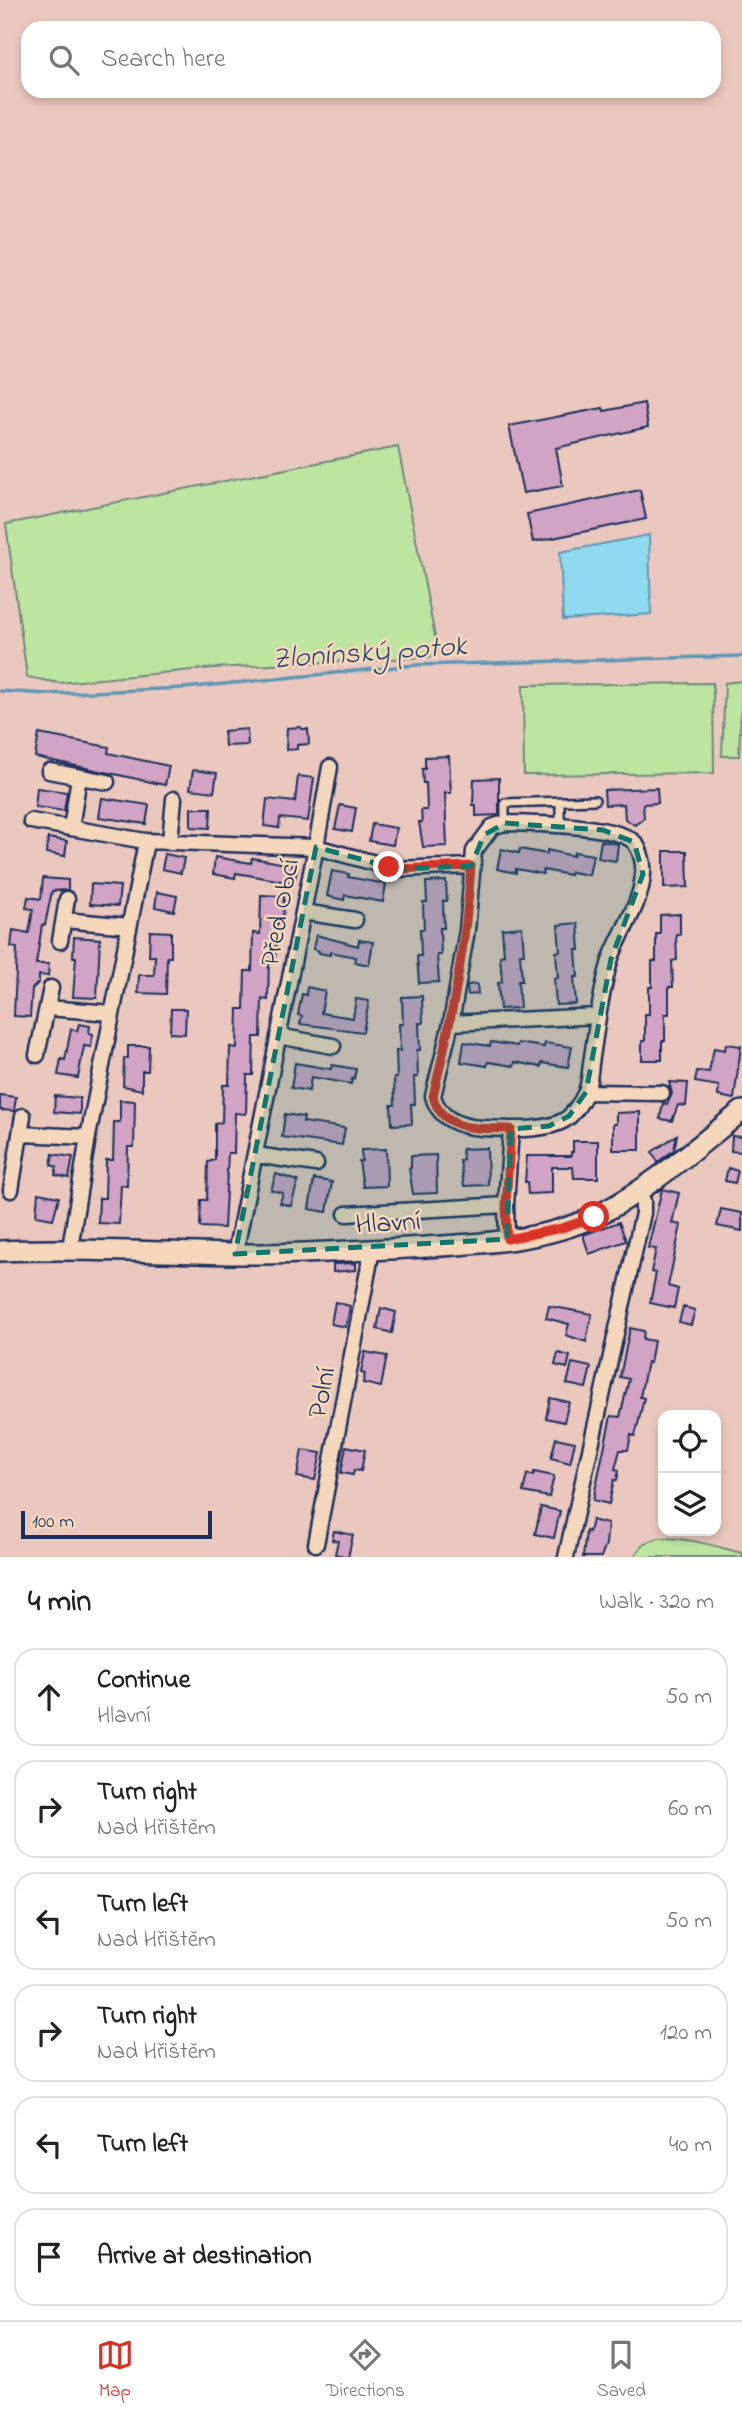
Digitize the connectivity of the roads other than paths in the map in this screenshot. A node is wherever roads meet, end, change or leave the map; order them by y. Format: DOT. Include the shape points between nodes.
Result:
graph roads {
  1 [pos="330,767"];
  2 [pos="49,771"];
  3 [pos="79,777"];
  4 [pos="107,782"];
  5 [pos="174,799"];
  6 [pos="595,800"];
  7 [pos="559,802"];
  8 [pos="31,821"];
  9 [pos="505,823"];
  10 [pos="560,826"];
  11 [pos="71,828"];
  12 [pos="145,841"];
  13 [pos="170,842"];
  14 [pos="316,847"];
  15 [pos="471,866"];
  16 [pos="68,900"];
  17 [pos="303,912"];
  18 [pos="64,920"];
  19 [pos="355,920"];
  20 [pos="129,926"];
  21 [pos="60,941"];
  22 [pos="51,988"];
  23 [pos="47,1008"];
  24 [pos="112,1013"];
  25 [pos="598,1016"];
  26 [pos="451,1023"];
  27 [pos="278,1036"];
  28 [pos="333,1046"];
  29 [pos="37,1055"];
  30 [pos="586,1092"];
  31 [pos="662,1094"];
  32 [pos="742,1111"];
  33 [pos="23,1116"];
  34 [pos="511,1129"];
  35 [pos="21,1133"];
  36 [pos="88,1137"];
  37 [pos="256,1155"];
  38 [pos="316,1164"];
  39 [pos="11,1190"];
  40 [pos="638,1191"];
  41 [pos="506,1205"];
  42 [pos="346,1214"];
  43 [pos="507,1239"];
  44 [pos="70,1248"];
  45 [pos="372,1250"];
  46 [pos="0,1251"];
  47 [pos="235,1254"];
  48 [pos="316,1544"];
  49 [pos="566,1557"];
  1 -- 14 [label="street"];
  2 -- 3 [label="street"];
  3 -- 4 [label="street"];
  3 -- 11 [label="street"];
  5 -- 13 [label="street"];
  6 -- 7 [label="lane"];
  7 -- 9 [label="lane" via="505,803"];
  7 -- 10 [label="lane"];
  8 -- 11 [label="street, Před Obcí"];
  9 -- 10 [label="street"];
  9 -- 15 [label="street" via="484,835"];
  10 -- 25 [label="street" via="622,835 634,842 641,854 639,892 611,959"];
  11 -- 12 [label="street, Před Obcí"];
  12 -- 13 [label="street, Před Obcí"];
  12 -- 20 [label="street"];
  13 -- 14 [label="street, Před Obcí"];
  14 -- 15 [label="street" via="397,869"];
  14 -- 17 [label="street, Před Obcí"];
  15 -- 26 [label="street" via="467,930"];
  16 -- 18 [label="street"];
  17 -- 19 [label="street"];
  17 -- 27 [label="street, Před Obcí"];
  18 -- 20 [label="street"];
  18 -- 21 [label="street"];
  20 -- 24 [label="street"];
  22 -- 23 [label="street"];
  23 -- 24 [label="street"];
  23 -- 29 [label="street"];
  24 -- 36 [label="street"];
  25 -- 26 [label="street"];
  25 -- 30 [label="street"];
  26 -- 34 [label="street" via="433,1096 436,1108 465,1128"];
  27 -- 28 [label="street"];
  27 -- 37 [label="street, Před Obcí"];
  30 -- 31 [label="street"];
  30 -- 34 [label="street" via="569,1116 549,1126"];
  32 -- 40 [label="street, Hlavní"];
  33 -- 35 [label="street"];
  34 -- 41 [label="street"];
  35 -- 36 [label="street"];
  35 -- 39 [label="street"];
  36 -- 44 [label="street"];
  37 -- 38 [label="street"];
  37 -- 47 [label="street, Před Obcí"];
  40 -- 43 [label="street, Hlavní" via="583,1221"];
  40 -- 49 [label="street" via="643,1213"];
  41 -- 42 [label="street"];
  41 -- 43 [label="street"];
  43 -- 45 [label="street, Hlavní"];
  44 -- 46 [label="street, Hlavní"];
  44 -- 47 [label="street, Hlavní"];
  45 -- 47 [label="street, Hlavní"];
  45 -- 48 [label="street, Polní"];
}
